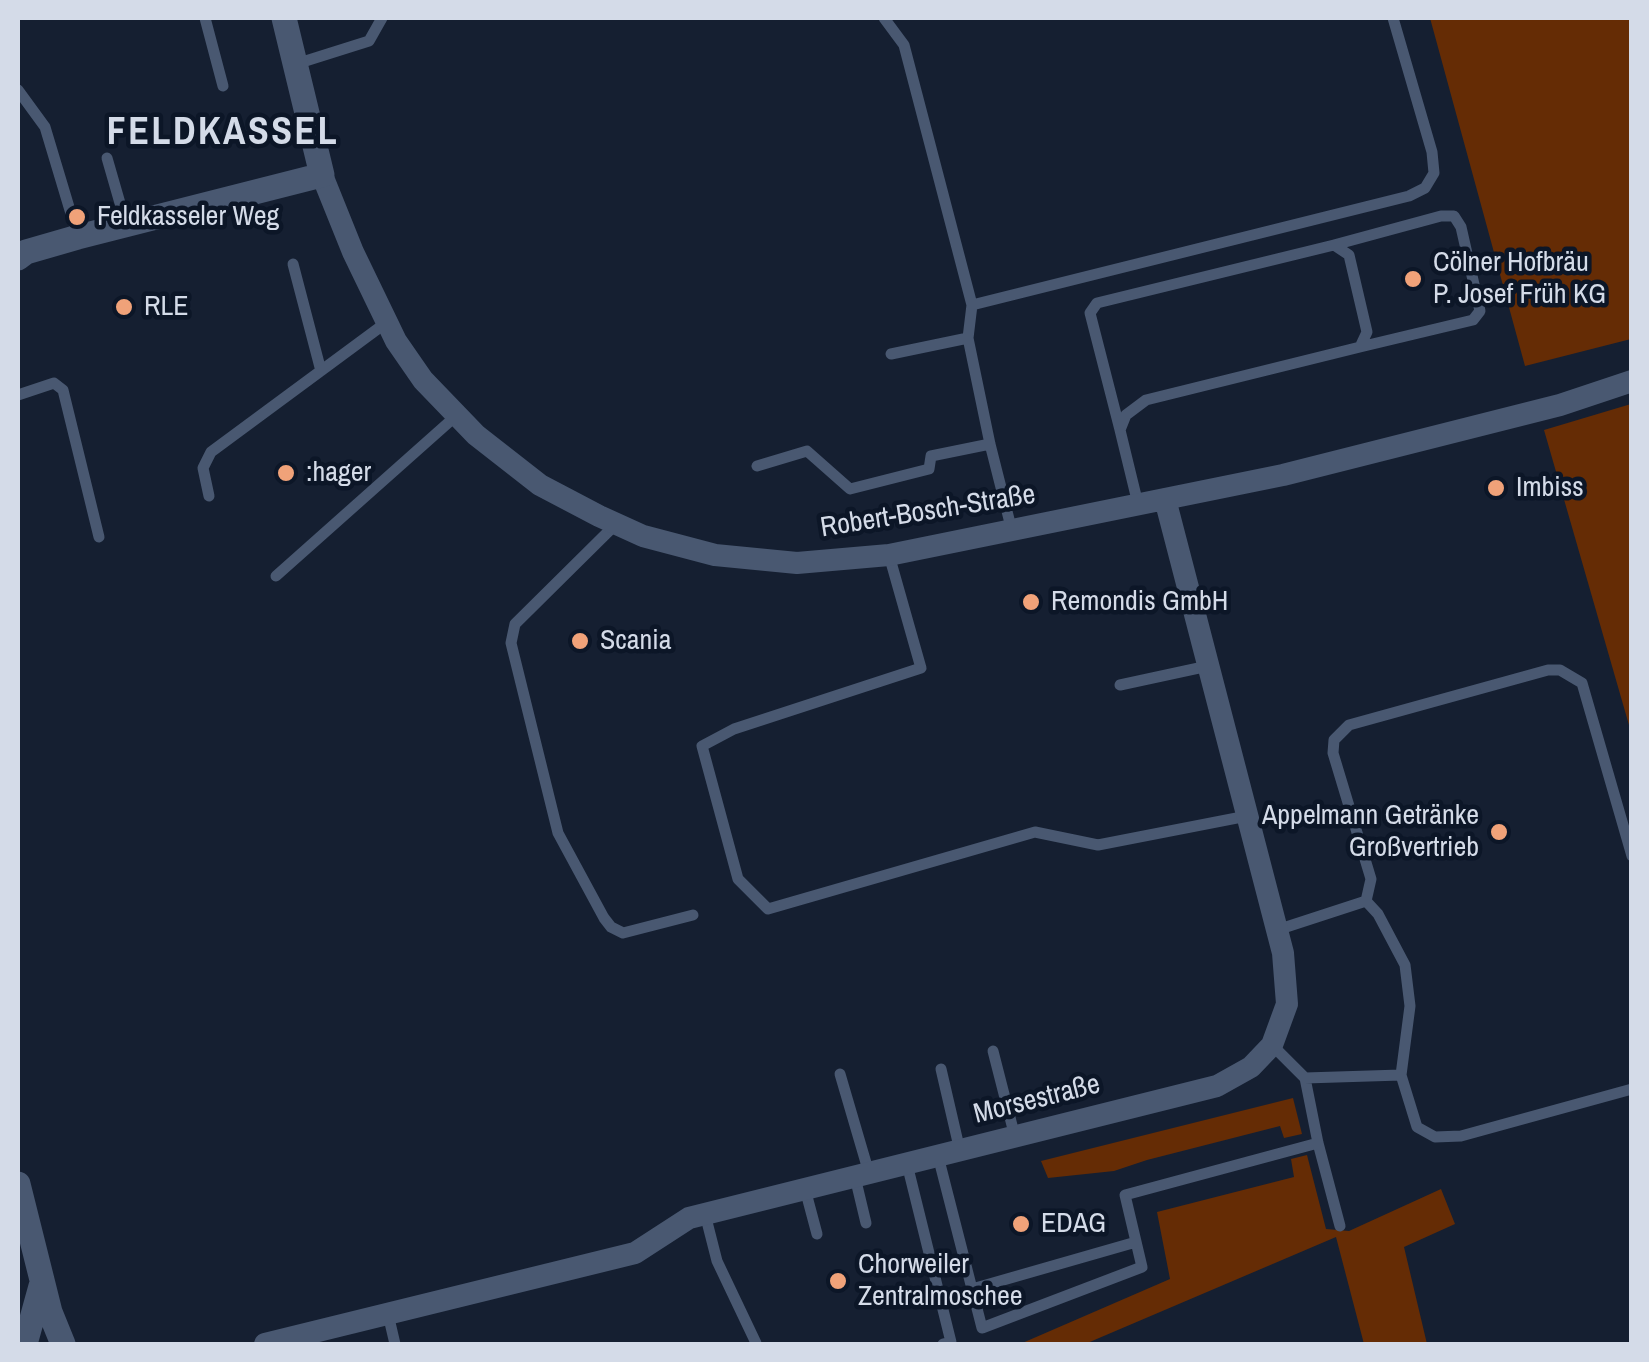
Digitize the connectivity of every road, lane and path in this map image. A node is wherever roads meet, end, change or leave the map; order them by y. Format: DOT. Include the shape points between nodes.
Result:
graph roads {
  1 [pos="205,18"];
  2 [pos="284,18"];
  3 [pos="382,18"];
  4 [pos="884,18"];
  5 [pos="1392,18"];
  6 [pos="296,64"];
  7 [pos="223,86"];
  8 [pos="18,90"];
  9 [pos="108,158"];
  10 [pos="322,175"];
  11 [pos="126,224"];
  12 [pos="78,236"];
  13 [pos="1334,245"];
  14 [pos="18,258"];
  15 [pos="293,264"];
  16 [pos="972,305"];
  17 [pos="387,322"];
  18 [pos="968,338"];
  19 [pos="1360,347"];
  20 [pos="892,354"];
  21 [pos="321,371"];
  22 [pos="1632,381"];
  23 [pos="18,395"];
  24 [pos="457,415"];
  25 [pos="1120,430"];
  26 [pos="990,444"];
  27 [pos="756,466"];
  28 [pos="209,496"];
  29 [pos="1164,498"];
  30 [pos="1138,504"];
  31 [pos="616,524"];
  32 [pos="1012,531"];
  33 [pos="99,537"];
  34 [pos="889,555"];
  35 [pos="276,576"];
  36 [pos="1208,666"];
  37 [pos="1120,685"];
  38 [pos="1248,816"];
  39 [pos="1632,856"];
  40 [pos="1366,901"];
  41 [pos="693,915"];
  42 [pos="1277,930"];
  43 [pos="1272,1045"];
  44 [pos="992,1051"];
  45 [pos="940,1069"];
  46 [pos="840,1074"];
  47 [pos="1400,1076"];
  48 [pos="1305,1078"];
  49 [pos="1632,1089"];
  50 [pos="1015,1137"];
  51 [pos="1318,1143"];
  52 [pos="949,1153"];
  53 [pos="907,1164"];
  54 [pos="862,1175"];
  55 [pos="18,1184"];
  56 [pos="805,1190"];
  57 [pos="705,1214"];
  58 [pos="866,1223"];
  59 [pos="1340,1226"];
  60 [pos="817,1234"];
  61 [pos="1136,1242"];
  62 [pos="25,1243"];
  63 [pos="42,1281"];
  64 [pos="972,1290"];
  65 [pos="388,1314"];
  66 [pos="756,1343"];
  67 [pos="24,1344"];
  68 [pos="63,1344"];
  69 [pos="265,1344"];
  70 [pos="395,1344"];
  71 [pos="943,1344"];
  1 -- 7 [label="lane"];
  2 -- 6 [label="street, Robert-Bosch-Straße"];
  3 -- 6 [label="lane" via="369,41"];
  4 -- 16 [label="lane" via="904,45"];
  5 -- 16 [label="lane" via="1432,152 1434,173 1425,188"];
  6 -- 10 [label="street, Robert-Bosch-Straße"];
  8 -- 12 [label="lane" via="45,127"];
  9 -- 11 [label="lane"];
  10 -- 11 [label="street"];
  10 -- 17 [label="street, Robert-Bosch-Straße"];
  11 -- 12 [label="street"];
  12 -- 14 [label="street"];
  13 -- 19 [label="lane" via="1349,255 1367,332"];
  13 -- 19 [label="lane" via="1441,216 1454,216 1460,227 1480,312 1473,320"];
  13 -- 25 [label="lane" via="1097,303 1090,314"];
  15 -- 21 [label="lane"];
  16 -- 18 [label="lane"];
  17 -- 21 [label="lane"];
  17 -- 24 [label="street, Robert-Bosch-Straße" via="424,380"];
  18 -- 20 [label="lane"];
  18 -- 26 [label="lane"];
  19 -- 25 [label="lane" via="1146,400"];
  21 -- 28 [label="lane" via="212,452 203,468"];
  22 -- 29 [label="street, Robert-Bosch-Straße" via="1283,475"];
  23 -- 33 [label="lane" via="54,383 63,390"];
  24 -- 31 [label="street, Robert-Bosch-Straße" via="540,485"];
  24 -- 35 [label="lane"];
  25 -- 30 [label="lane"];
  26 -- 27 [label="lane" via="931,456 929,470 850,489 807,452"];
  26 -- 32 [label="lane"];
  29 -- 30 [label="street, Robert-Bosch-Straße"];
  29 -- 36 [label="street"];
  30 -- 32 [label="street, Robert-Bosch-Straße"];
  31 -- 34 [label="street, Robert-Bosch-Straße" via="715,555 797,563"];
  31 -- 41 [label="lane" via="514,624 511,643 558,833 611,928 623,933"];
  32 -- 34 [label="street, Robert-Bosch-Straße"];
  34 -- 38 [label="lane" via="921,668 734,728 702,746 738,879 768,909 1034,832 1098,845"];
  36 -- 37 [label="lane"];
  36 -- 38 [label="street"];
  38 -- 42 [label="street"];
  39 -- 40 [label="lane" via="1582,683 1548,670 1349,725 1334,740 1371,878"];
  40 -- 42 [label="lane"];
  40 -- 47 [label="lane" via="1405,965 1410,1006"];
  42 -- 43 [label="street" via="1287,1004"];
  43 -- 48 [label="lane"];
  43 -- 50 [label="street, Morsestraße" via="1251,1067 1217,1086"];
  44 -- 50 [label="lane"];
  45 -- 52 [label="lane"];
  46 -- 54 [label="lane"];
  47 -- 48 [label="lane"];
  47 -- 49 [label="lane" via="1417,1127 1435,1136 1461,1136"];
  48 -- 51 [label="lane"];
  50 -- 52 [label="street, Morsestraße"];
  51 -- 59 [label="lane"];
  51 -- 61 [label="lane" via="1125,1195"];
  52 -- 53 [label="street, Morsestraße"];
  52 -- 64 [label="lane"];
  53 -- 54 [label="street, Morsestraße"];
  53 -- 71 [label="lane" via="952,1342"];
  54 -- 56 [label="street, Morsestraße"];
  54 -- 58 [label="lane"];
  55 -- 62 [label="street"];
  56 -- 57 [label="street, Morsestraße"];
  56 -- 60 [label="lane"];
  57 -- 65 [label="street, Morsestraße" via="635,1254"];
  57 -- 66 [label="lane"];
  61 -- 64 [label="lane"];
  61 -- 64 [label="lane" via="1142,1267 982,1328"];
  62 -- 63 [label="street"];
  63 -- 67 [label="street"];
  63 -- 68 [label="street"];
  65 -- 69 [label="street, Morsestraße"];
  65 -- 70 [label="lane"];
}
